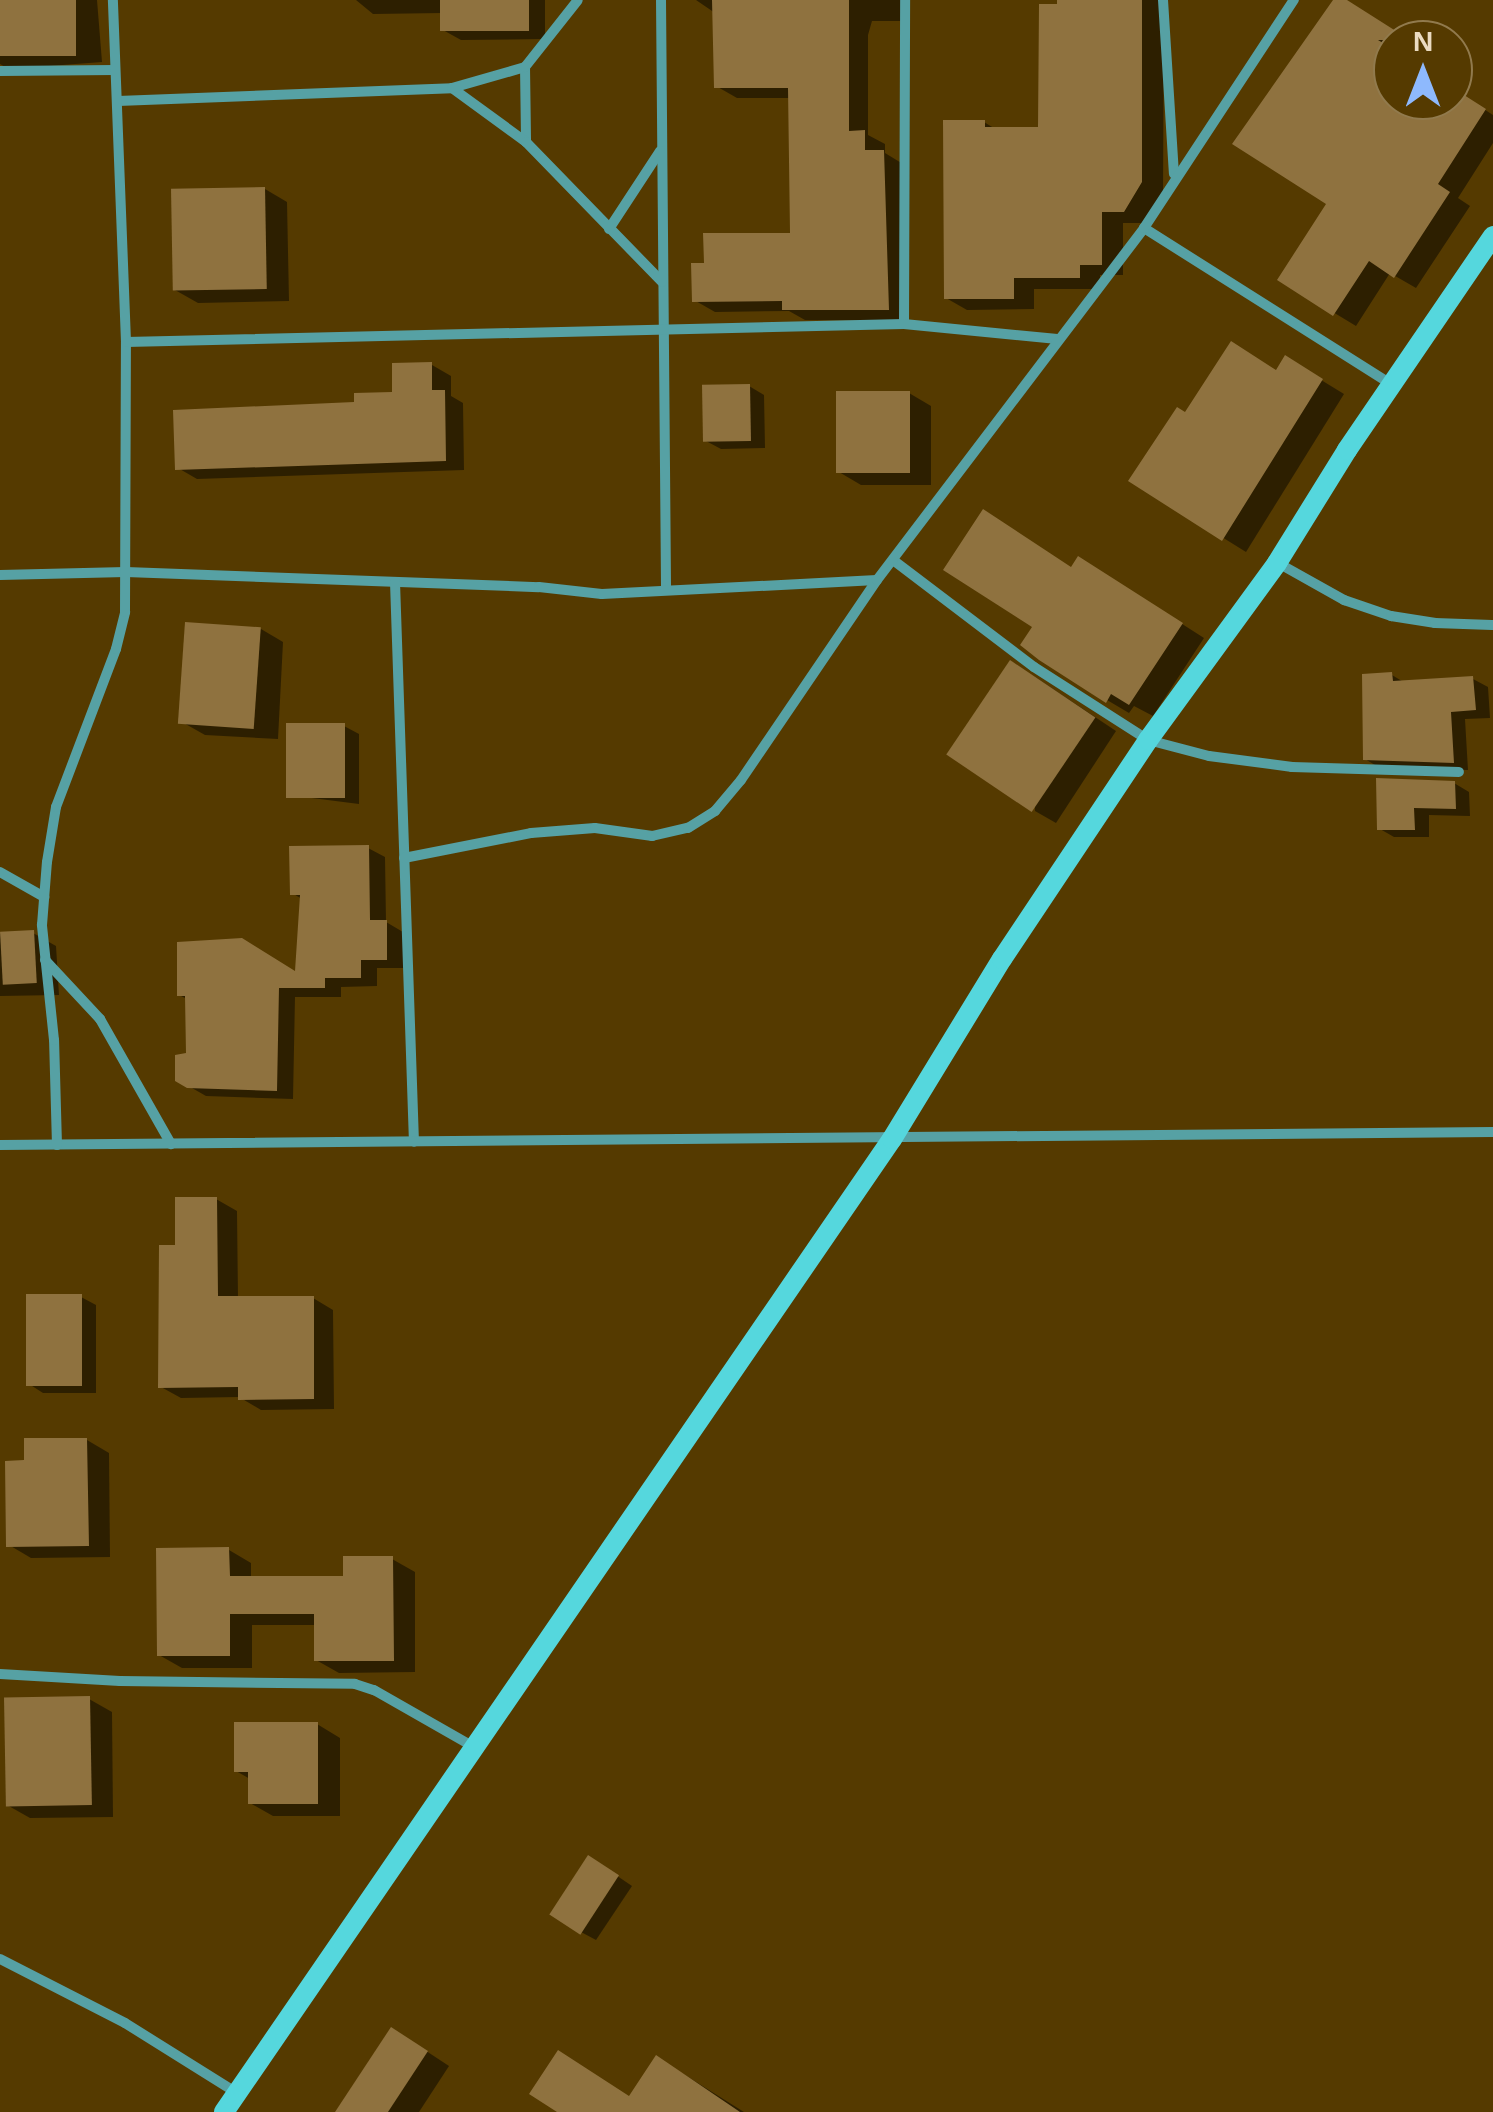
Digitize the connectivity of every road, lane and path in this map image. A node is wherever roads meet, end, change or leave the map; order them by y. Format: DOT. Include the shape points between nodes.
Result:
graph roads {
  1 [pos="113,0"];
  2 [pos="578,0"];
  3 [pos="661,0"];
  4 [pos="905,0"];
  5 [pos="1164,0"];
  6 [pos="1294,0"];
  7 [pos="525,67"];
  8 [pos="115,70"];
  9 [pos="0,71"];
  10 [pos="452,88"];
  11 [pos="118,101"];
  12 [pos="526,142"];
  13 [pos="660,150"];
  14 [pos="1174,176"];
  15 [pos="1144,228"];
  16 [pos="609,229"];
  17 [pos="1493,236"];
  18 [pos="662,282"];
  19 [pos="904,324"];
  20 [pos="663,328"];
  21 [pos="1058,339"];
  22 [pos="126,342"];
  23 [pos="1390,384"];
  24 [pos="892,560"];
  25 [pos="1277,563"];
  26 [pos="126,572"];
  27 [pos="0,576"];
  28 [pos="877,580"];
  29 [pos="395,582"];
  30 [pos="666,588"];
  31 [pos="1492,624"];
  32 [pos="1148,740"];
  33 [pos="1459,772"];
  34 [pos="404,858"];
  35 [pos="0,872"];
  36 [pos="44,896"];
  37 [pos="44,960"];
  38 [pos="1493,1132"];
  39 [pos="892,1139"];
  40 [pos="414,1142"];
  41 [pos="57,1144"];
  42 [pos="171,1144"];
  43 [pos="0,1145"];
  44 [pos="0,1674"];
  45 [pos="474,1746"];
  46 [pos="0,1958"];
  47 [pos="236,2093"];
  48 [pos="224,2112"];
  1 -- 8 [label="street"];
  2 -- 7 [label="street"];
  3 -- 13 [label="street"];
  4 -- 19 [label="street"];
  5 -- 14 [label="street"];
  6 -- 14 [label="street"];
  7 -- 10 [label="street"];
  7 -- 12 [label="street"];
  8 -- 9 [label="street"];
  8 -- 11 [label="street"];
  10 -- 11 [label="street"];
  10 -- 12 [label="street"];
  11 -- 22 [label="street"];
  12 -- 16 [label="street"];
  13 -- 16 [label="street"];
  13 -- 18 [label="street"];
  14 -- 15 [label="street"];
  15 -- 21 [label="street"];
  15 -- 23 [label="street"];
  16 -- 18 [label="street"];
  17 -- 23 [label="street"];
  18 -- 20 [label="street"];
  19 -- 20 [label="street"];
  19 -- 21 [label="street"];
  20 -- 22 [label="street"];
  20 -- 30 [label="street"];
  21 -- 24 [label="street"];
  22 -- 26 [label="street"];
  23 -- 25 [label="street"];
  24 -- 28 [label="street"];
  24 -- 32 [label="street" via="1034,668"];
  25 -- 31 [label="street" via="1344,600 1390,616"];
  25 -- 32 [label="street"];
  26 -- 27 [label="street"];
  26 -- 29 [label="street"];
  26 -- 36 [label="street" via="116,648 56,807"];
  28 -- 30 [label="street"];
  28 -- 34 [label="street" via="741,780 715,811 688,828 652,836 595,828 532,833"];
  29 -- 30 [label="street" via="602,594"];
  29 -- 34 [label="street"];
  32 -- 33 [label="street" via="1292,766"];
  32 -- 39 [label="street"];
  34 -- 40 [label="street"];
  35 -- 36 [label="street"];
  36 -- 37 [label="street"];
  37 -- 41 [label="street"];
  37 -- 42 [label="street" via="100,1019"];
  38 -- 39 [label="street"];
  39 -- 40 [label="street"];
  39 -- 45 [label="street"];
  40 -- 42 [label="street"];
  41 -- 42 [label="street"];
  41 -- 43 [label="street"];
  44 -- 45 [label="street" via="355,1684"];
  45 -- 47 [label="street"];
  46 -- 47 [label="street" via="125,2023"];
  47 -- 48 [label="street"];
}
